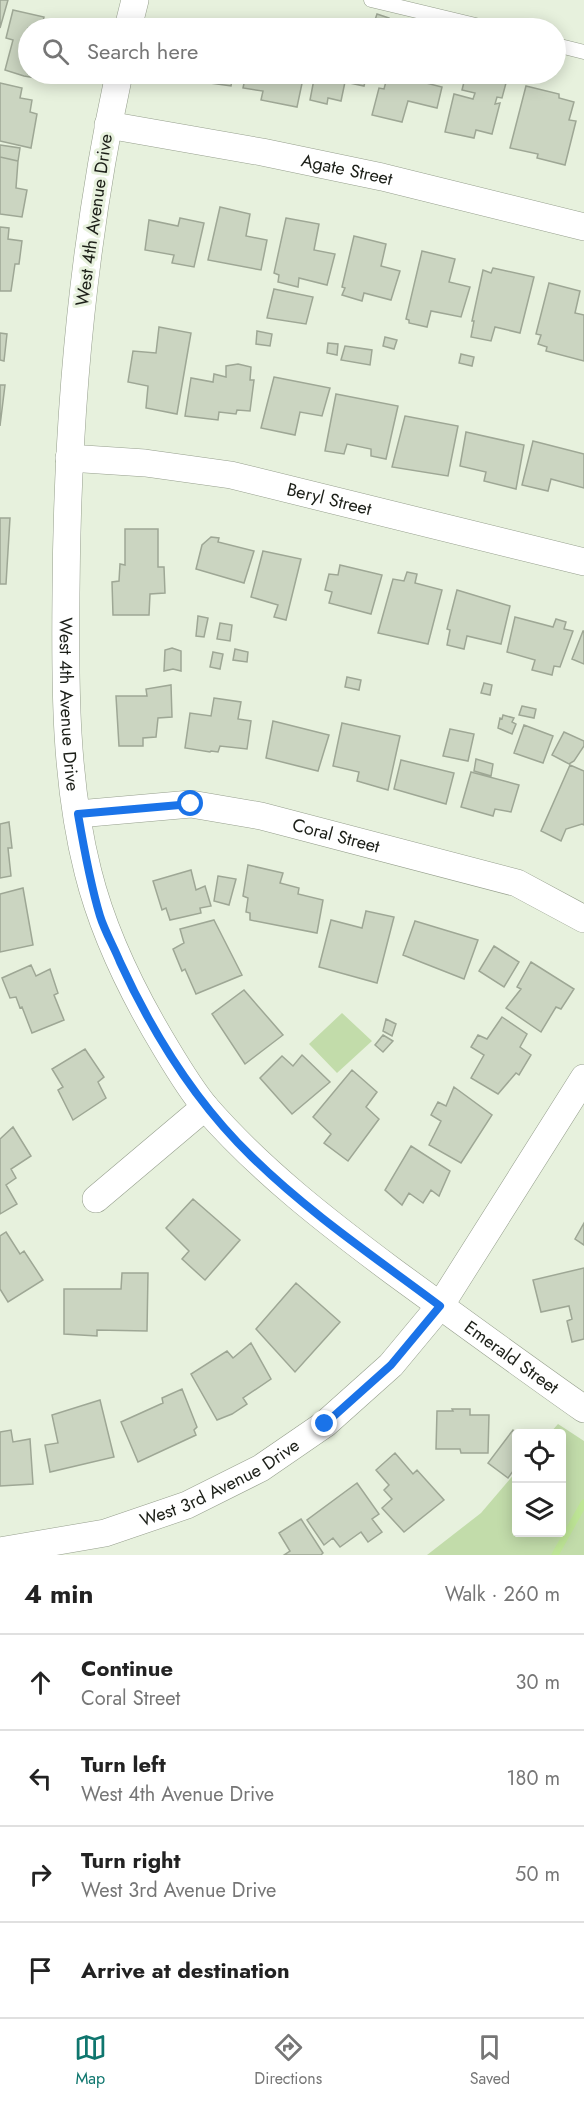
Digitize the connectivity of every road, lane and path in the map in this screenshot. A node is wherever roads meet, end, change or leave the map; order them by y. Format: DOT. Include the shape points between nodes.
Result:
graph roads {
  1 [pos="135,0"];
  2 [pos="370,0"];
  3 [pos="130,18"];
  4 [pos="446,18"];
  5 [pos="566,48"];
  6 [pos="584,52"];
  7 [pos="117,84"];
  8 [pos="108,124"];
  9 [pos="584,226"];
  10 [pos="69,458"];
  11 [pos="584,562"];
  12 [pos="78,814"];
  13 [pos="584,919"];
  14 [pos="584,1078"];
  15 [pos="206,1107"];
  16 [pos="96,1199"];
  17 [pos="440,1306"];
  18 [pos="584,1409"];
  19 [pos="0,1551"];
  1 -- 3 [label="street"];
  2 -- 4 [label="lane"];
  5 -- 6 [label="lane"];
  7 -- 8 [label="street, West 4th Avenue Drive"];
  8 -- 9 [label="street, Agate Street" via="382,177"];
  8 -- 10 [label="street, West 4th Avenue Drive" via="82,292"];
  10 -- 11 [label="street, Beryl Street" via="231,475"];
  10 -- 12 [label="street, West 4th Avenue Drive" via="68,743"];
  12 -- 13 [label="street, Coral Street" via="191,804 261,816 517,883"];
  12 -- 15 [label="street, West 4th Avenue Drive" via="101,919 140,1007"];
  14 -- 17 [label="street, West 3rd Avenue Drive"];
  15 -- 16 [label="street"];
  15 -- 17 [label="street, West 4th Avenue Drive" via="252,1157 324,1219"];
  17 -- 18 [label="street, Emerald Street"];
  17 -- 19 [label="street, West 3rd Avenue Drive" via="391,1365 333,1417 261,1468 187,1505 105,1533"];
}
